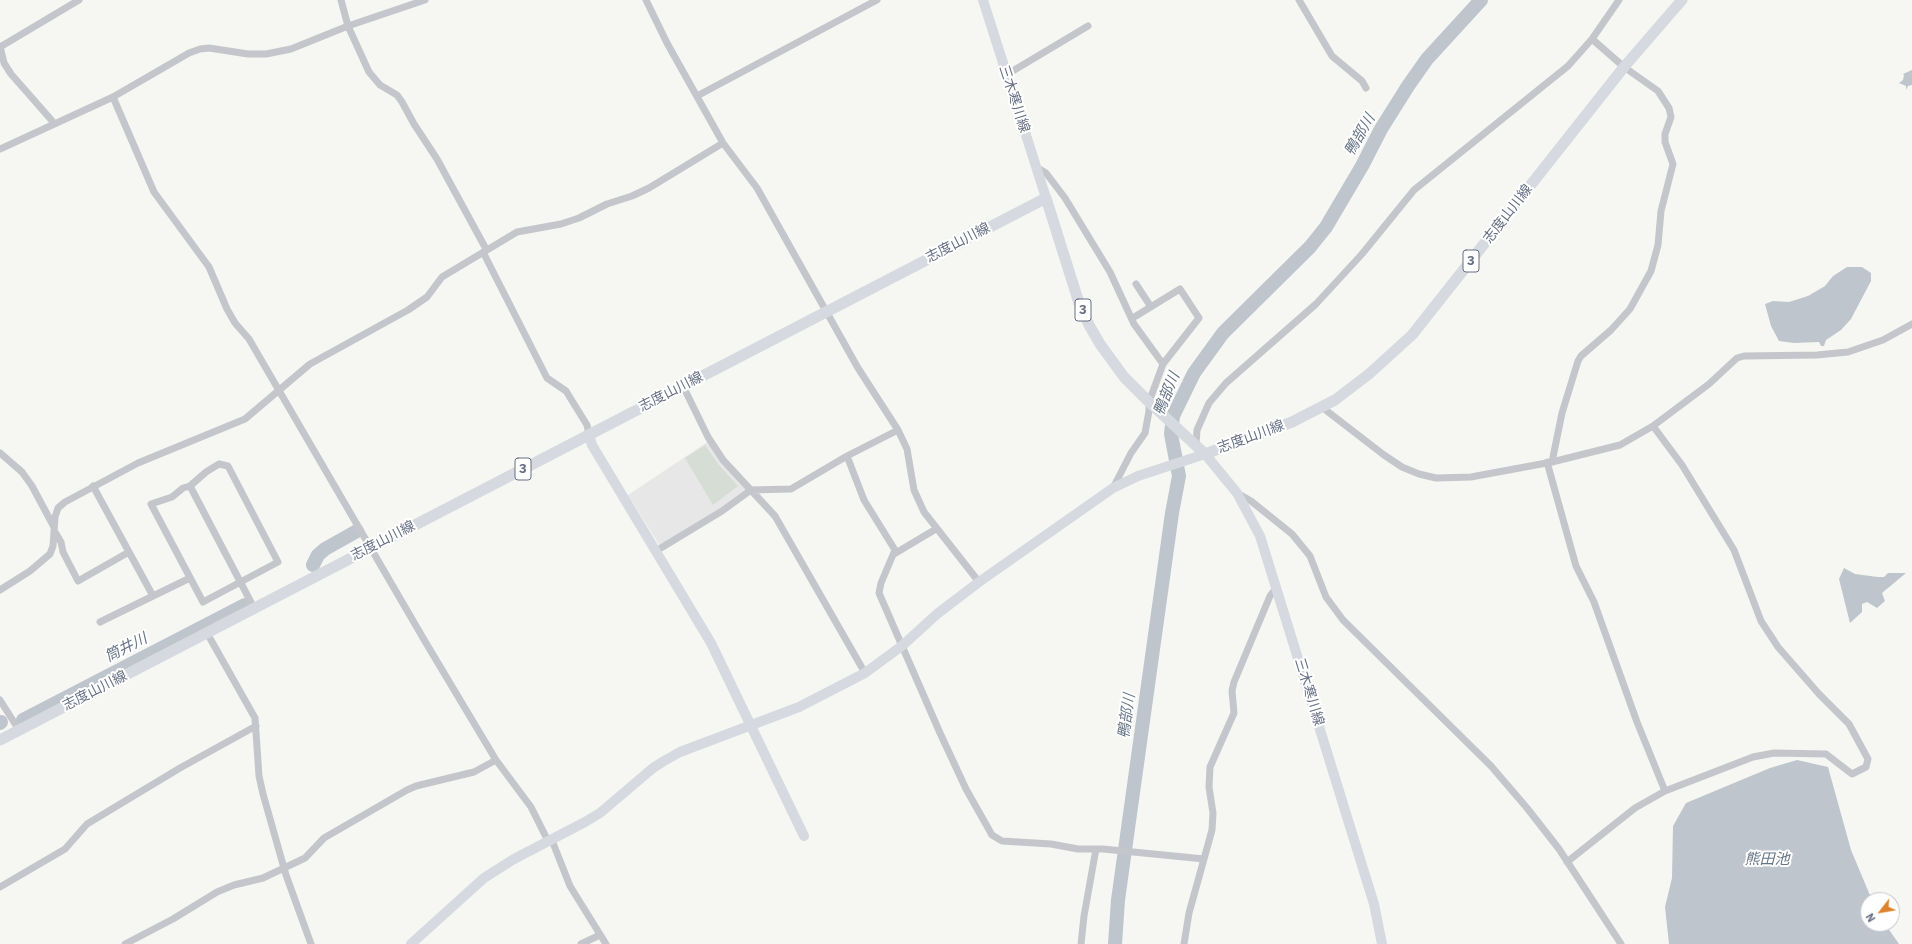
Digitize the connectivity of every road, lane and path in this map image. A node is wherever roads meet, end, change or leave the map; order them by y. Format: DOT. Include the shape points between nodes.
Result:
graph roads {
  1 [pos="79,0"];
  2 [pos="341,0"];
  3 [pos="425,0"];
  4 [pos="646,0"];
  5 [pos="877,0"];
  6 [pos="983,0"];
  7 [pos="1299,0"];
  8 [pos="1619,0"];
  9 [pos="1682,0"];
  10 [pos="348,26"];
  11 [pos="1088,26"];
  12 [pos="1592,38"];
  13 [pos="0,46"];
  14 [pos="1624,67"];
  15 [pos="1006,75"];
  16 [pos="1366,88"];
  17 [pos="697,96"];
  18 [pos="113,97"];
  19 [pos="54,123"];
  20 [pos="723,143"];
  21 [pos="0,148"];
  22 [pos="1036,167"];
  23 [pos="1046,198"];
  24 [pos="484,250"];
  25 [pos="1136,284"];
  26 [pos="1150,307"];
  27 [pos="825,312"];
  28 [pos="1136,316"];
  29 [pos="1912,324"];
  30 [pos="1163,364"];
  31 [pos="683,386"];
  32 [pos="279,391"];
  33 [pos="1151,404"];
  34 [pos="1323,408"];
  35 [pos="1653,426"];
  36 [pos="898,430"];
  37 [pos="589,435"];
  38 [pos="1195,443"];
  39 [pos="0,453"];
  40 [pos="1205,454"];
  41 [pos="847,456"];
  42 [pos="1550,462"];
  43 [pos="93,486"];
  44 [pos="190,486"];
  45 [pos="1113,488"];
  46 [pos="751,490"];
  47 [pos="1237,493"];
  48 [pos="936,529"];
  49 [pos="55,530"];
  50 [pos="372,547"];
  51 [pos="656,551"];
  52 [pos="129,552"];
  53 [pos="894,554"];
  54 [pos="190,578"];
  55 [pos="240,582"];
  56 [pos="979,582"];
  57 [pos="1277,587"];
  58 [pos="0,590"];
  59 [pos="153,596"];
  60 [pos="254,608"];
  61 [pos="100,622"];
  62 [pos="208,633"];
  63 [pos="903,645"];
  64 [pos="865,673"];
  65 [pos="0,700"];
  66 [pos="256,726"];
  67 [pos="750,726"];
  68 [pos="19,730"];
  69 [pos="0,740"];
  70 [pos="496,760"];
  71 [pos="1665,791"];
  72 [pos="804,836"];
  73 [pos="550,840"];
  74 [pos="1100,849"];
  75 [pos="1204,859"];
  76 [pos="1567,862"];
  77 [pos="284,869"];
  78 [pos="0,887"];
  79 [pos="600,935"];
  80 [pos="125,944"];
  81 [pos="311,944"];
  82 [pos="411,944"];
  83 [pos="581,944"];
  84 [pos="606,944"];
  85 [pos="1081,944"];
  86 [pos="1184,944"];
  87 [pos="1382,944"];
  88 [pos="1621,944"];
  1 -- 13 [label="street"];
  2 -- 10 [label="street"];
  3 -- 10 [label="street"];
  4 -- 17 [label="street"];
  5 -- 17 [label="street"];
  6 -- 15 [label="street, 三木寒川線"];
  7 -- 16 [label="street" via="1332,56 1362,81"];
  8 -- 12 [label="street"];
  9 -- 14 [label="main road, 志度山川線 / 3"];
  10 -- 18 [label="street" via="300,46 266,54 200,49"];
  10 -- 24 [label="street" via="369,72 380,85 397,95 402,102 448,178"];
  11 -- 15 [label="street"];
  12 -- 14 [label="street"];
  12 -- 38 [label="street" via="1553,79 1414,190 1362,254 1316,304 1226,383 1206,409 1197,430"];
  13 -- 19 [label="street" via="4,63 11,74"];
  14 -- 34 [label="main road, 志度山川線 / 3" via="1412,336 1369,374"];
  14 -- 42 [label="street" via="1658,91 1669,108 1671,117 1664,142 1673,164 1661,211 1658,245 1651,271 1630,309 1578,361"];
  15 -- 22 [label="street, 三木寒川線"];
  17 -- 20 [label="street"];
  18 -- 19 [label="street"];
  18 -- 32 [label="street" via="154,192 210,267 227,309 249,339"];
  19 -- 21 [label="street"];
  20 -- 24 [label="street" via="632,196 607,204 573,220 517,232"];
  20 -- 27 [label="street" via="757,188"];
  22 -- 23 [label="street, 三木寒川線"];
  22 -- 30 [label="street" via="1046,173 1065,198 1110,272 1134,324"];
  23 -- 27 [label="main road, 志度山川線 / 3"];
  23 -- 33 [label="main road, 志度山川線 / 3" via="1064,259 1089,326 1114,364"];
  24 -- 32 [label="street" via="442,277 427,297 408,310 315,360"];
  24 -- 37 [label="street" via="547,378 566,391 587,425"];
  25 -- 26 [label="street"];
  26 -- 28 [label="street"];
  26 -- 30 [label="street" via="1180,289 1199,318"];
  27 -- 31 [label="main road, 志度山川線 / 3"];
  27 -- 36 [label="street"];
  29 -- 35 [label="street" via="1884,340 1848,352 1737,358 1709,384"];
  30 -- 33 [label="street"];
  31 -- 37 [label="main road, 志度山川線 / 3"];
  31 -- 46 [label="street" via="719,454"];
  32 -- 43 [label="street" via="245,419 166,451"];
  32 -- 50 [label="street"];
  33 -- 38 [label="main road, 志度山川線 / 3"];
  33 -- 45 [label="street" via="1145,433 1131,453"];
  34 -- 40 [label="main road, 志度山川線 / 3"];
  34 -- 42 [label="street" via="1384,455 1419,474 1436,478 1471,477"];
  35 -- 42 [label="street" via="1620,445"];
  35 -- 71 [label="street" via="1682,465 1734,550 1762,621 1778,647 1819,694 1850,724 1868,759 1866,767 1852,774 1826,754 1774,753 1753,757"];
  36 -- 41 [label="street"];
  36 -- 48 [label="street" via="907,449 914,490 924,512"];
  37 -- 50 [label="main road, 志度山川線 / 3"];
  37 -- 51 [label="street" via="592,445"];
  38 -- 40 [label="main road, 志度山川線 / 3"];
  39 -- 49 [label="street" via="22,472 32,486"];
  40 -- 45 [label="street" via="1149,472"];
  40 -- 47 [label="street, 三木寒川線"];
  41 -- 46 [label="street" via="791,489"];
  41 -- 53 [label="street" via="864,500 895,550"];
  42 -- 71 [label="street" via="1576,566 1594,602"];
  43 -- 49 [label="street" via="58,508"];
  43 -- 52 [label="street"];
  44 -- 54 [label="street" via="172,497 151,504"];
  44 -- 55 [label="street"];
  44 -- 55 [label="street" via="219,464 228,466 278,562"];
  45 -- 56 [label="street"];
  46 -- 51 [label="street" via="722,511"];
  46 -- 64 [label="street" via="775,516"];
  47 -- 57 [label="street, 三木寒川線" via="1260,536"];
  47 -- 76 [label="street" via="1252,501 1299,542 1310,556 1326,597 1343,620 1491,766 1527,808"];
  48 -- 53 [label="street"];
  48 -- 56 [label="street"];
  49 -- 52 [label="street" via="78,581"];
  49 -- 58 [label="street" via="54,546 42,563"];
  50 -- 60 [label="main road, 志度山川線 / 3"];
  50 -- 70 [label="street"];
  51 -- 67 [label="street" via="711,644"];
  52 -- 59 [label="street"];
  53 -- 63 [label="street" via="879,593 897,637"];
  54 -- 55 [label="street" via="202,602"];
  54 -- 59 [label="street"];
  55 -- 60 [label="street"];
  56 -- 63 [label="street" via="937,614"];
  57 -- 75 [label="street" via="1270,596 1234,682 1234,713 1210,767 1212,830"];
  57 -- 87 [label="street, 三木寒川線" via="1374,904"];
  59 -- 61 [label="street"];
  60 -- 62 [label="main road, 志度山川線 / 3"];
  62 -- 66 [label="street" via="255,718"];
  62 -- 68 [label="main road, 志度山川線 / 3"];
  63 -- 64 [label="street"];
  63 -- 74 [label="street" via="966,789 992,835 1002,841"];
  64 -- 67 [label="street" via="800,707"];
  65 -- 68 [label="street"];
  66 -- 77 [label="street" via="259,776"];
  66 -- 78 [label="street" via="87,824 65,849"];
  67 -- 72 [label="street"];
  67 -- 73 [label="street" via="680,752 664,761 600,813"];
  68 -- 69 [label="main road, 志度山川線 / 3"];
  70 -- 73 [label="street"];
  70 -- 77 [label="street" via="474,772 407,790 324,838 305,858"];
  71 -- 76 [label="street" via="1635,808"];
  73 -- 79 [label="street" via="570,886"];
  73 -- 82 [label="street" via="484,878"];
  74 -- 75 [label="street"];
  74 -- 85 [label="street" via="1084,916"];
  75 -- 86 [label="street"];
  76 -- 88 [label="street"];
  77 -- 80 [label="street" via="217,892"];
  77 -- 81 [label="street"];
  79 -- 83 [label="street"];
  79 -- 84 [label="street"];
}
